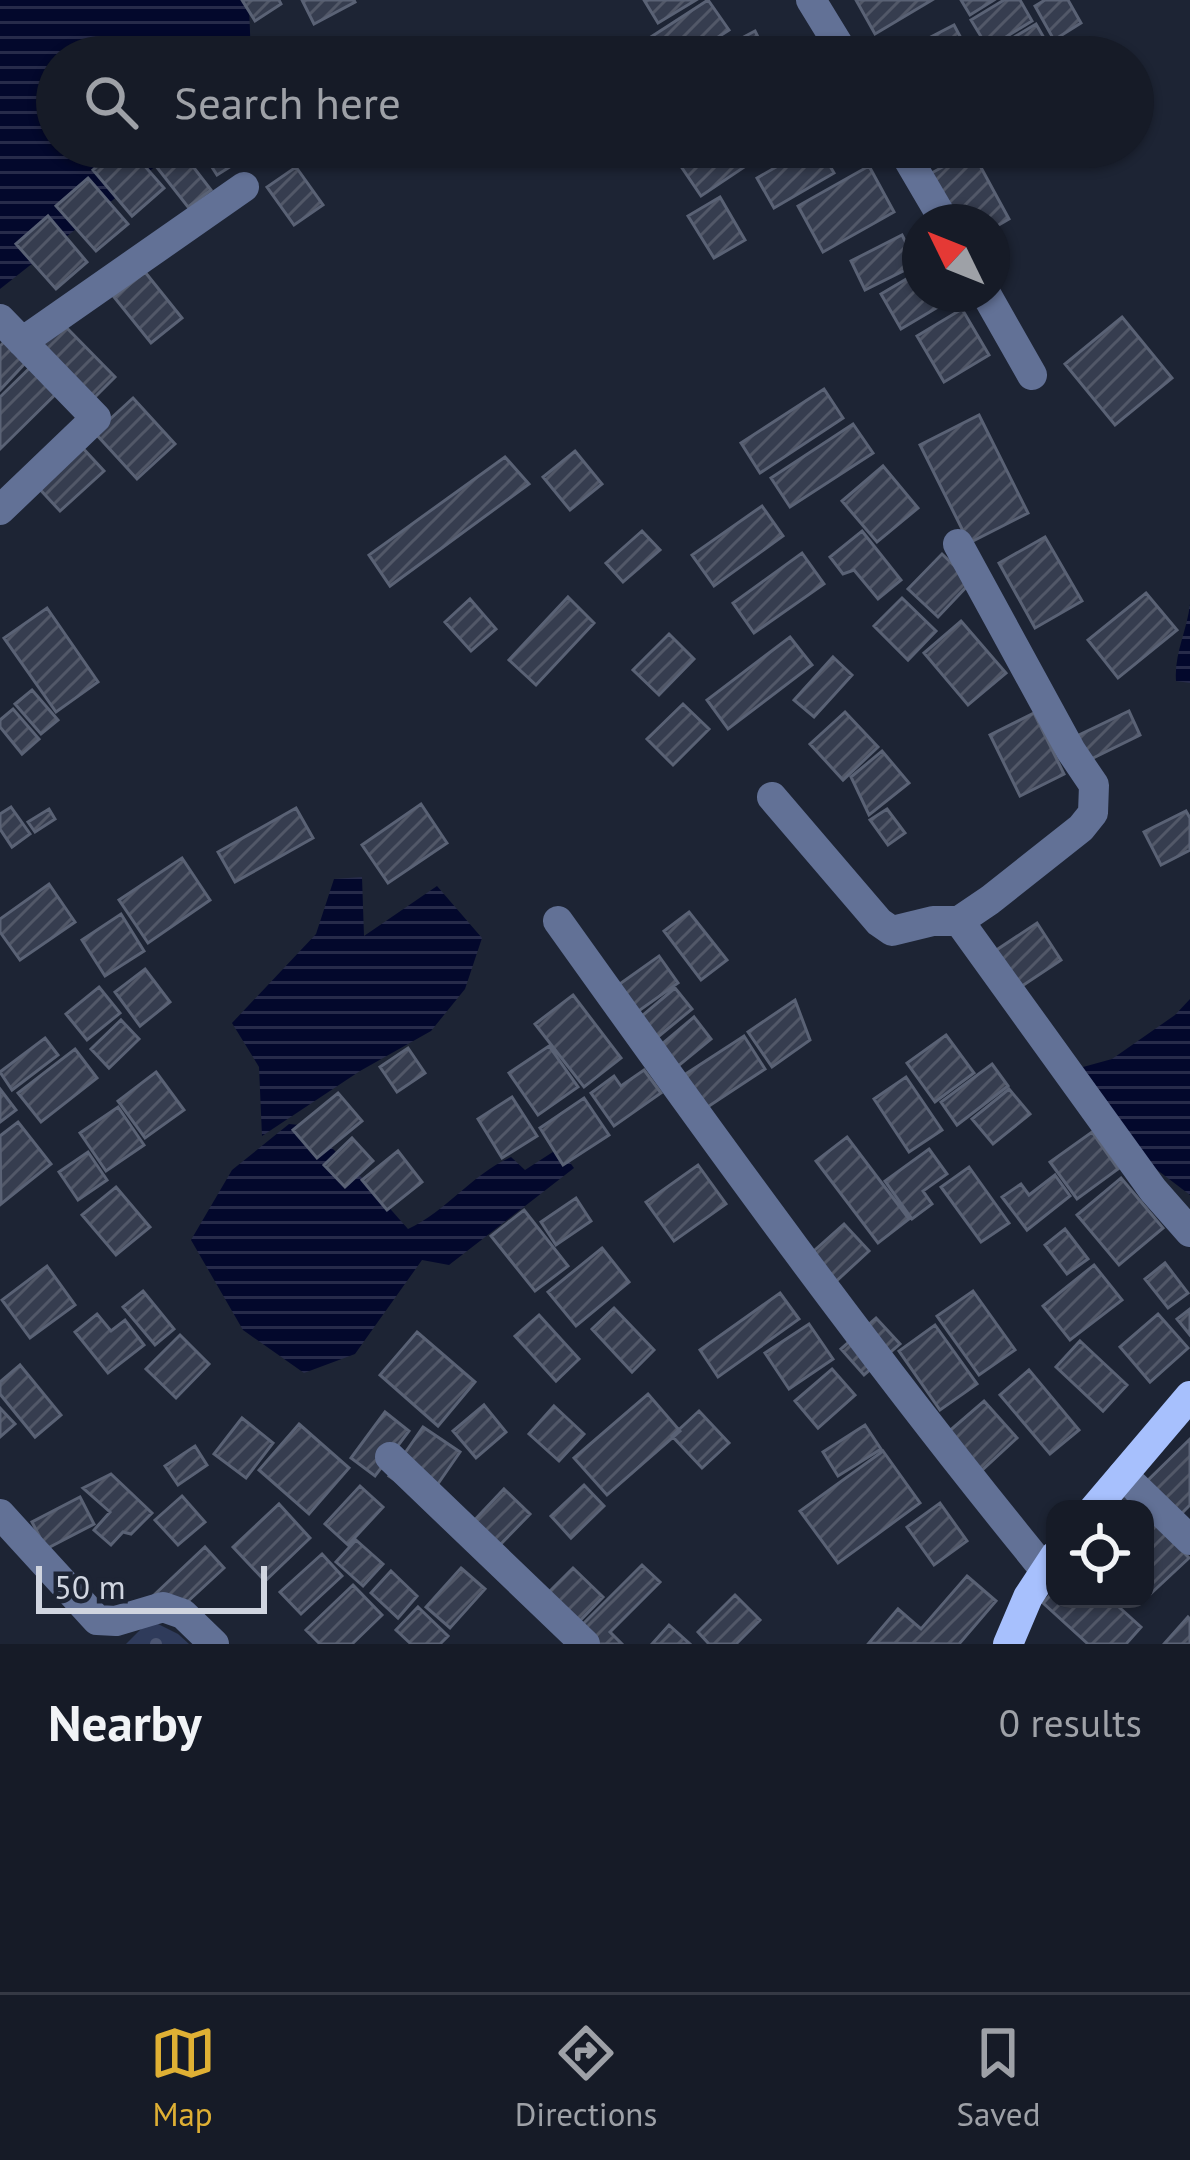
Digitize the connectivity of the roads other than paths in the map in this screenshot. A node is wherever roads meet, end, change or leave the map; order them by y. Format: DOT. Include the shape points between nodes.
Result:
graph roads {
  1 [pos="811,0"];
  2 [pos="833,36"];
  3 [pos="913,168"];
  4 [pos="244,187"];
  5 [pos="934,204"];
  6 [pos="996,312"];
  7 [pos="11,330"];
  8 [pos="1032,375"];
  9 [pos="0,510"];
  10 [pos="958,544"];
  11 [pos="772,797"];
  12 [pos="959,920"];
  13 [pos="558,921"];
  14 [pos="1190,1232"];
  15 [pos="1190,1396"];
  16 [pos="390,1457"];
  17 [pos="1123,1475"];
  18 [pos="1102,1500"];
  19 [pos="0,1514"];
  20 [pos="1190,1540"];
  21 [pos="1046,1558"];
  22 [pos="1046,1569"];
  23 [pos="214,1644"];
  24 [pos="585,1644"];
  25 [pos="1008,1644"];
  1 -- 2 [label="street"];
  3 -- 5 [label="street"];
  4 -- 7 [label="street"];
  6 -- 8 [label="street"];
  7 -- 9 [label="street" via="96,418"];
  10 -- 12 [label="street" via="1094,784 1093,813 1081,828"];
  11 -- 12 [label="street" via="892,931"];
  12 -- 14 [label="street"];
  13 -- 21 [label="street" via="979,1490"];
  15 -- 17 [label="main road"];
  16 -- 24 [label="street"];
  17 -- 18 [label="main road"];
  17 -- 20 [label="street"];
  19 -- 23 [label="street" via="97,1620 163,1607 183,1614"];
  22 -- 25 [label="main road"];
}
